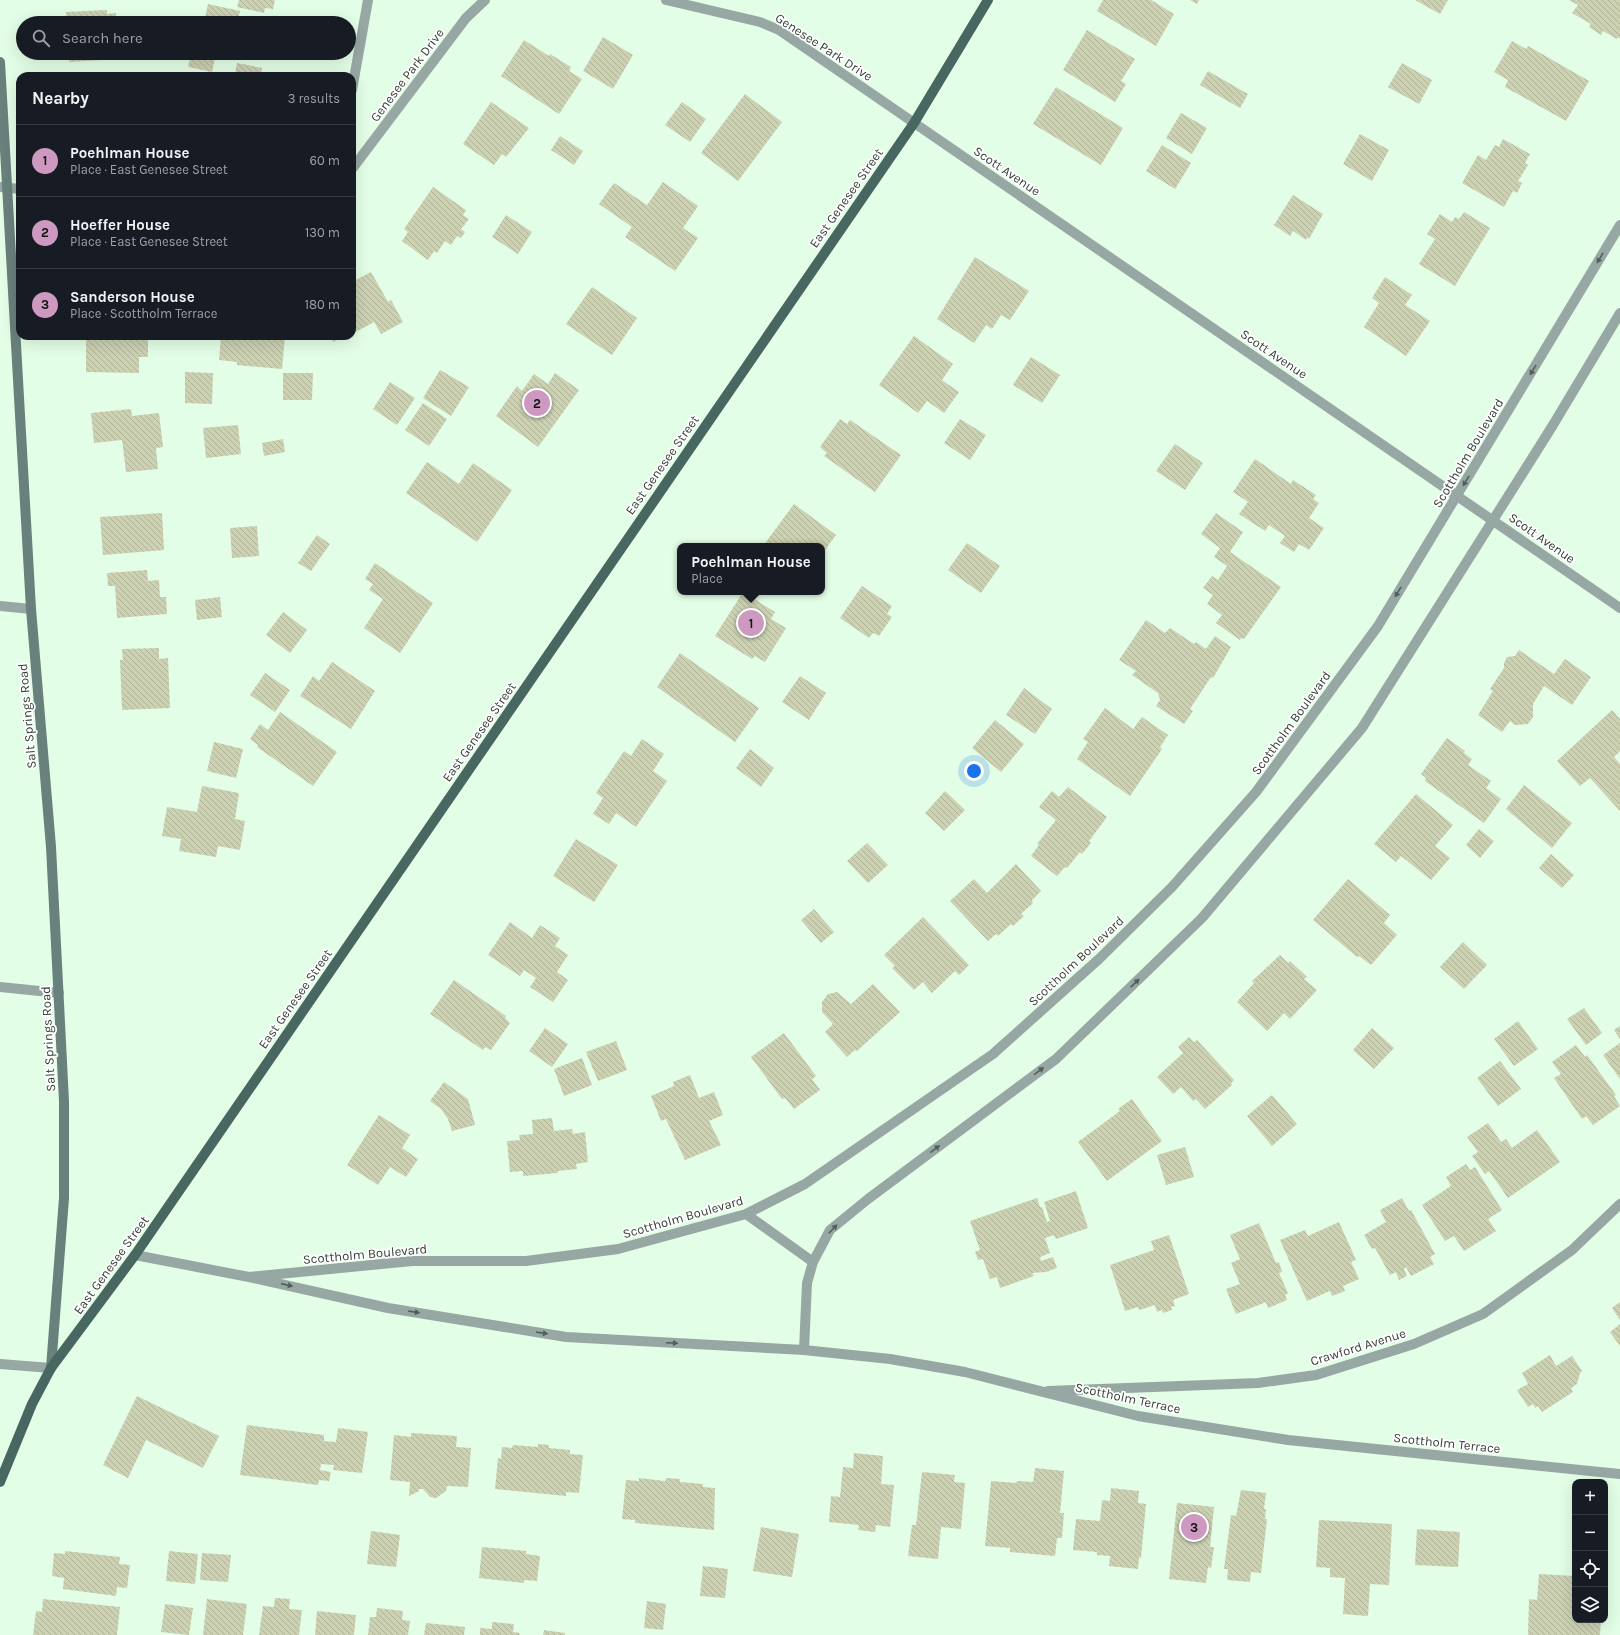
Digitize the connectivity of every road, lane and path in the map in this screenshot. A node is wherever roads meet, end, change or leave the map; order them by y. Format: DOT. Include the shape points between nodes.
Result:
graph roads {
  1 [pos="368,0"];
  2 [pos="486,0"];
  3 [pos="666,0"];
  4 [pos="988,0"];
  5 [pos="0,62"];
  6 [pos="355,72"];
  7 [pos="914,123"];
  8 [pos="356,164"];
  9 [pos="4,187"];
  10 [pos="16,188"];
  11 [pos="1620,225"];
  12 [pos="1620,313"];
  13 [pos="1457,496"];
  14 [pos="1493,520"];
  15 [pos="0,606"];
  16 [pos="1620,608"];
  17 [pos="31,609"];
  18 [pos="0,987"];
  19 [pos="58,993"];
  20 [pos="1620,1204"];
  21 [pos="746,1214"];
  22 [pos="135,1255"];
  23 [pos="812,1262"];
  24 [pos="248,1277"];
  25 [pos="804,1350"];
  26 [pos="0,1364"];
  27 [pos="52,1368"];
  28 [pos="1036,1391"];
  29 [pos="1620,1474"];
  30 [pos="0,1482"];
  1 -- 6 [label="street"];
  2 -- 8 [label="street, Genesee Park Drive" via="466,18"];
  3 -- 7 [label="street, Genesee Park Drive" via="760,22 780,30"];
  4 -- 7 [label="main road, East Genesee Street"];
  5 -- 9 [label="street, Salt Springs Road"];
  7 -- 13 [label="street, Scott Avenue"];
  7 -- 22 [label="main road, East Genesee Street"];
  9 -- 10 [label="street"];
  9 -- 17 [label="street, Salt Springs Road"];
  11 -- 13 [label="street, Scottholm Boulevard, one-way"];
  12 -- 14 [label="street"];
  13 -- 14 [label="street, Scott Avenue"];
  13 -- 21 [label="street, Scottholm Boulevard, one-way" via="1378,626 1256,792 1172,887 1099,959 993,1054 805,1184"];
  14 -- 16 [label="street, Scott Avenue"];
  23 -- 14 [label="street, one-way" via="830,1230 1056,1059 1202,918 1362,728"];
  15 -- 17 [label="street"];
  17 -- 19 [label="street, Salt Springs Road" via="51,847"];
  18 -- 19 [label="street"];
  19 -- 27 [label="street, Salt Springs Road" via="64,1101 64,1198"];
  20 -- 28 [label="street, Crawford Avenue" via="1572,1250 1483,1314 1414,1344 1316,1375 1258,1383"];
  21 -- 23 [label="street"];
  21 -- 24 [label="street, Scottholm Boulevard" via="618,1249 526,1261 412,1261"];
  22 -- 24 [label="street, Scottholm Boulevard"];
  22 -- 27 [label="main road, East Genesee Street"];
  23 -- 25 [label="street" via="807,1283"];
  24 -- 25 [label="street, Scottholm Boulevard, one-way" via="388,1308 566,1336"];
  25 -- 28 [label="street, Scottholm Terrace" via="890,1359 965,1372"];
  26 -- 27 [label="street"];
  27 -- 30 [label="main road, East Genesee Street" via="32,1404"];
  28 -- 29 [label="street, Scottholm Terrace" via="1138,1416 1288,1440"];
}
